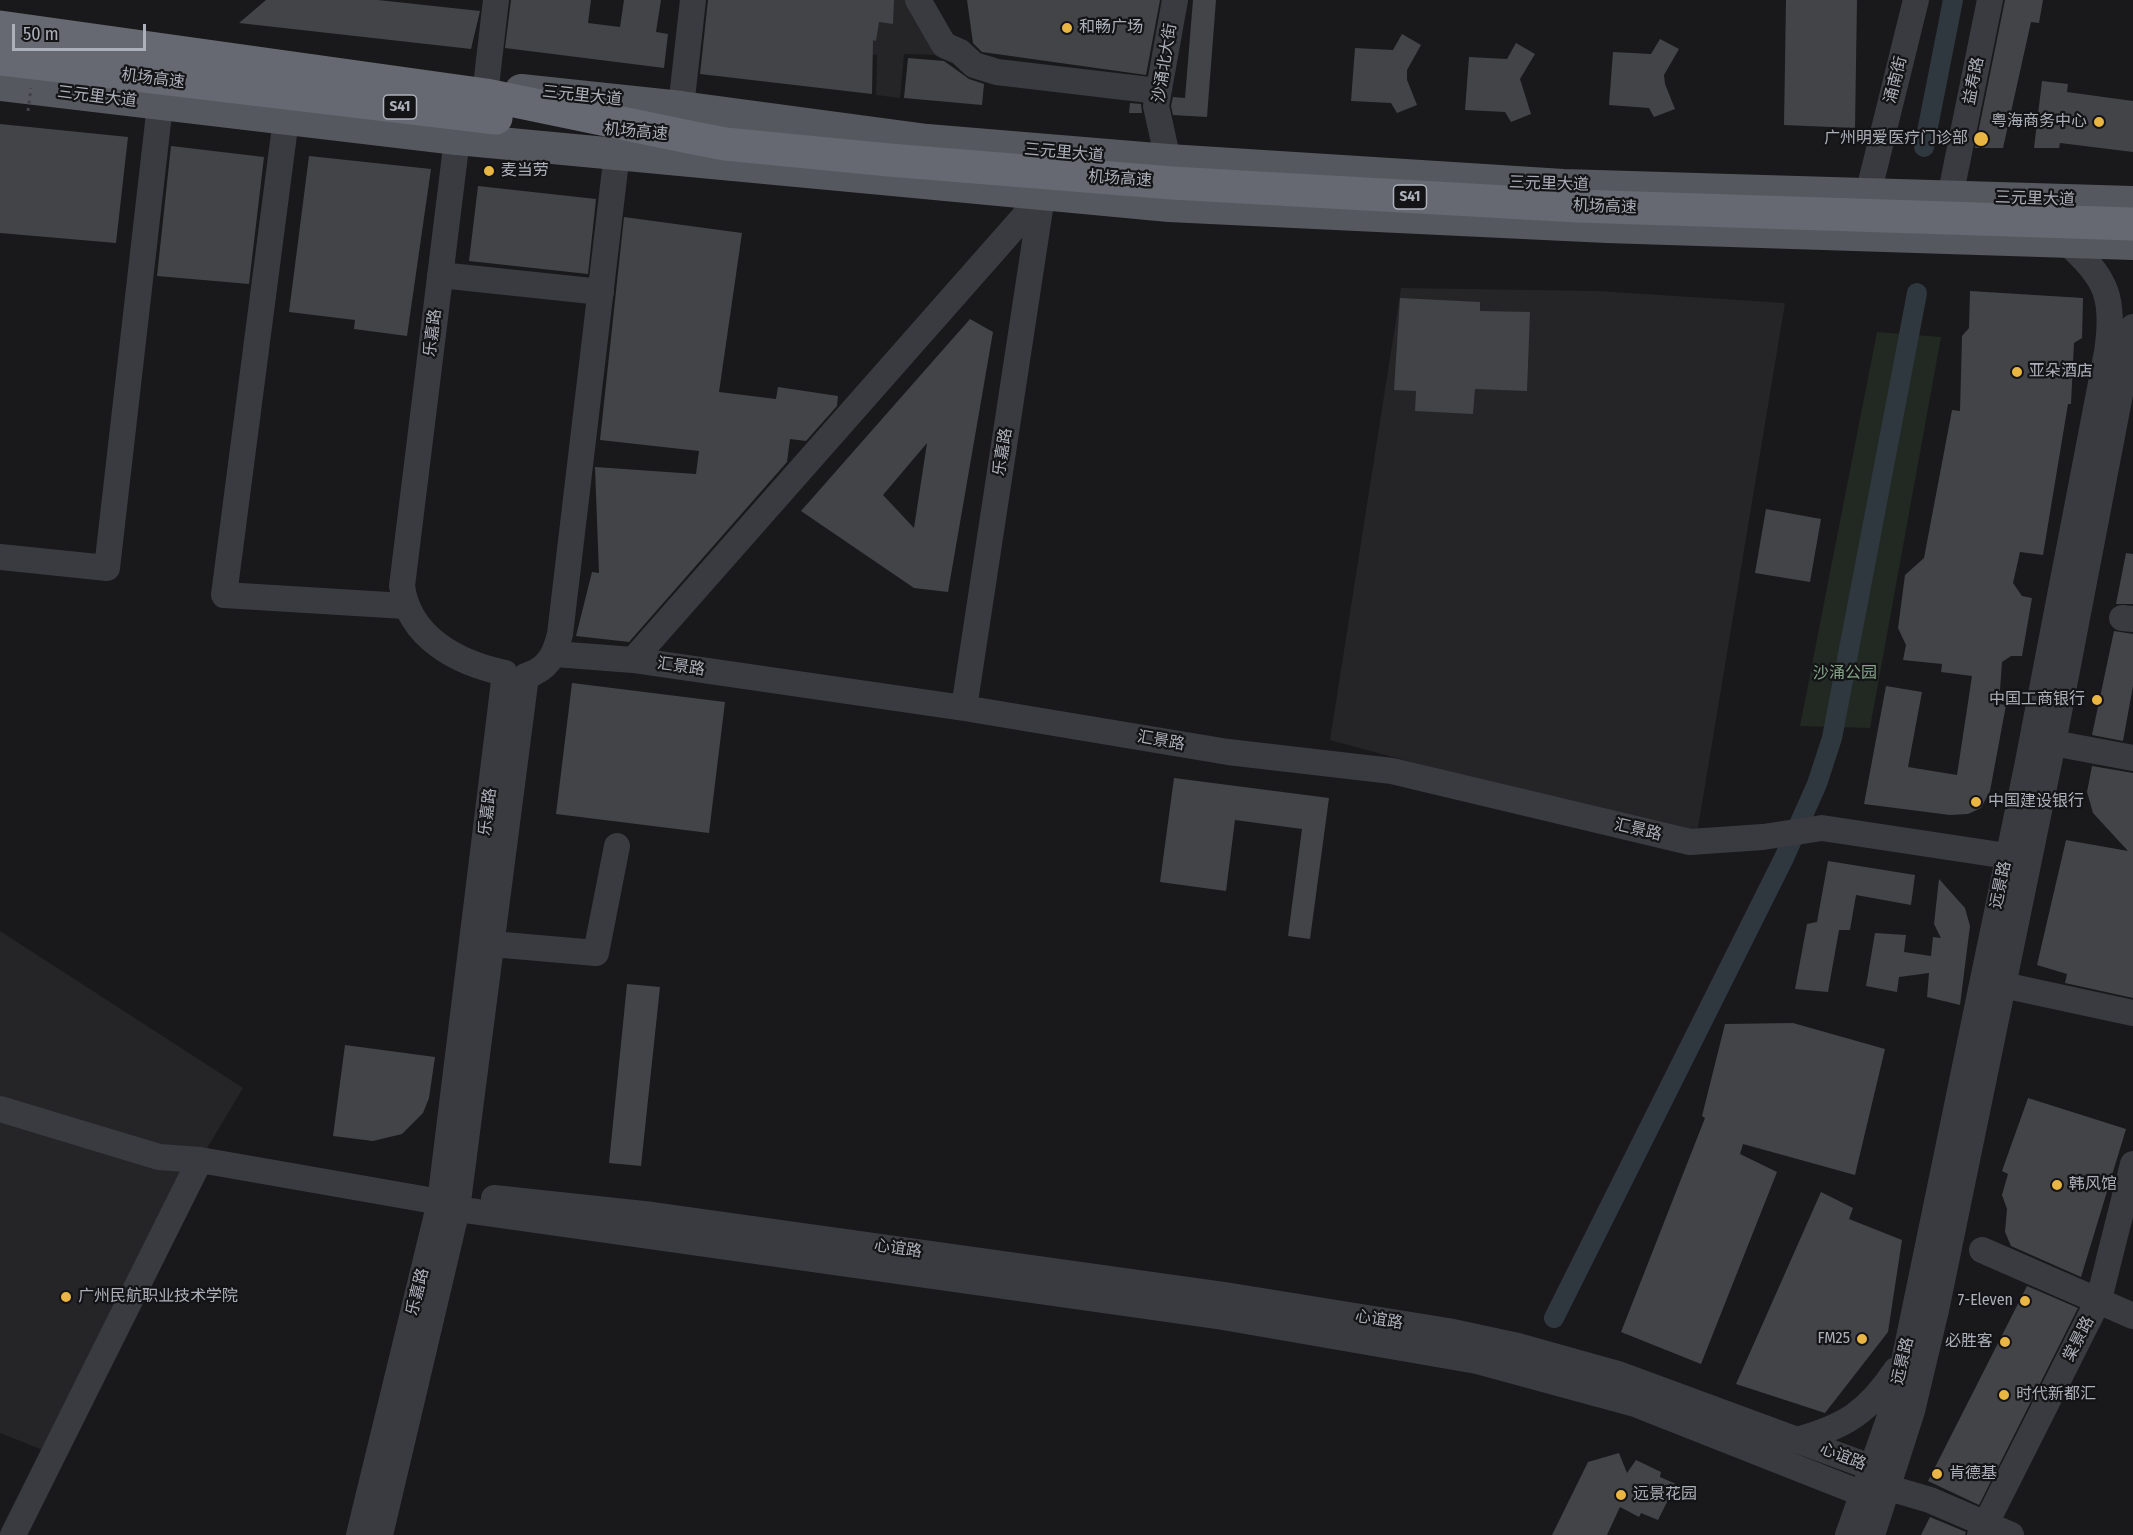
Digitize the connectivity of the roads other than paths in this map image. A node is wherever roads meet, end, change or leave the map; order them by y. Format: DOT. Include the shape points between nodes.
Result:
graph roads {
  1 [pos="496,0"];
  2 [pos="693,0"];
  3 [pos="918,0"];
  4 [pos="1175,0"];
  5 [pos="1916,0"];
  6 [pos="1990,0"];
  7 [pos="0,27"];
  8 [pos="0,42"];
  9 [pos="0,59"];
  10 [pos="0,74"];
  11 [pos="111,74"];
  12 [pos="0,85"];
  13 [pos="486,86"];
  14 [pos="1158,91"];
  15 [pos="622,100"];
  16 [pos="160,105"];
  17 [pos="286,119"];
  18 [pos="686,129"];
  19 [pos="457,139"];
  20 [pos="617,155"];
  21 [pos="1168,160"];
  22 [pos="1868,194"];
  23 [pos="1042,196"];
  24 [pos="1950,197"];
  25 [pos="2133,202"];
  26 [pos="2133,224"];
  27 [pos="2067,243"];
  28 [pos="2133,244"];
  29 [pos="440,275"];
  30 [pos="601,292"];
  31 [pos="2133,327"];
  32 [pos="0,557"];
  33 [pos="405,606"];
  34 [pos="555,654"];
  35 [pos="633,660"];
  36 [pos="516,674"];
  37 [pos="964,708"];
  38 [pos="2052,743"];
  39 [pos="2133,758"];
  40 [pos="617,846"];
  41 [pos="2007,856"];
  42 [pos="492,944"];
  43 [pos="2003,985"];
  44 [pos="2133,1013"];
  45 [pos="0,1109"];
  46 [pos="200,1160"];
  47 [pos="2133,1164"];
  48 [pos="452,1202"];
  49 [pos="1982,1250"];
  50 [pos="2099,1299"];
  51 [pos="2133,1317"];
  52 [pos="1905,1357"];
  53 [pos="1796,1440"];
  54 [pos="1873,1468"];
  55 [pos="1889,1488"];
  56 [pos="1863,1494"];
  57 [pos="1983,1529"];
  58 [pos="13,1535"];
  59 [pos="359,1535"];
  60 [pos="380,1535"];
  61 [pos="1848,1535"];
  62 [pos="1872,1535"];
  63 [pos="2012,1535"];
  1 -- 13 [label="street"];
  2 -- 18 [label="street"];
  3 -- 14 [label="street" via="944,45 974,64 997,72"];
  4 -- 14 [label="street, 沙涌北大街"];
  5 -- 22 [label="street, 涌南街"];
  6 -- 24 [label="street, 益寿路"];
  7 -- 18 [label="highway, bridge" via="486,95"];
  8 -- 13 [label="main road, 三元里大道"];
  9 -- 11 [label="highway, bridge"];
  10 -- 11 [label="highway, bridge"];
  11 -- 18 [label="highway, 机场高速 / S41, bridge" via="481,117"];
  12 -- 16 [label="main road, 三元里大道"];
  13 -- 15 [label="main road, 三元里大道"];
  14 -- 21 [label="street, 沙涌北大街" via="1156,106"];
  15 -- 18 [label="main road, 三元里大道"];
  15 -- 20 [label="street"];
  16 -- 17 [label="main road, 三元里大道"];
  16 -- 32 [label="street" via="107,568"];
  17 -- 19 [label="main road, 三元里大道"];
  17 -- 33 [label="street" via="224,595"];
  18 -- 20 [label="main road, 三元里大道"];
  18 -- 21 [label="main road, 三元里大道" via="927,140"];
  18 -- 23 [label="main road, 三元里大道"];
  18 -- 26 [label="highway, 机场高速 / S41" via="725,144 1172,183 1566,205"];
  19 -- 20 [label="main road, 三元里大道"];
  19 -- 29 [label="street, 乐嘉路"];
  20 -- 30 [label="street"];
  21 -- 22 [label="main road, 三元里大道" via="1483,182"];
  22 -- 24 [label="main road, 三元里大道"];
  23 -- 27 [label="main road, 三元里大道" via="1470,221"];
  23 -- 35 [label="street"];
  23 -- 37 [label="street, 乐嘉路"];
  24 -- 25 [label="main road, 三元里大道"];
  27 -- 28 [label="main road, 三元里大道"];
  27 -- 41 [label="street, 远景路" via="2097,272 2106,290 2111,329"];
  29 -- 30 [label="street"];
  29 -- 33 [label="street, 乐嘉路" via="404,566"];
  30 -- 34 [label="street"];
  31 -- 38 [label="street, 远景路"];
  33 -- 36 [label="street" via="425,633 460,659"];
  34 -- 35 [label="street, 汇景路"];
  34 -- 36 [label="street" via="540,672"];
  35 -- 37 [label="street, 汇景路"];
  36 -- 42 [label="street, 乐嘉路"];
  36 -- 48 [label="street, 乐嘉路"];
  37 -- 41 [label="street, 汇景路" via="1228,752 1392,771 1690,842 1822,828"];
  38 -- 39 [label="street"];
  38 -- 43 [label="street, 远景路"];
  40 -- 42 [label="street" via="596,953"];
  41 -- 52 [label="street, 远景路"];
  42 -- 48 [label="street, 乐嘉路"];
  43 -- 44 [label="street"];
  43 -- 55 [label="street, 远景路" via="1925,1359"];
  45 -- 46 [label="street" via="159,1157"];
  46 -- 48 [label="street"];
  46 -- 58 [label="street"];
  47 -- 50 [label="street, 棠景路"];
  48 -- 53 [label="street, 心谊路" via="653,1215 1225,1295 1448,1331 1618,1374"];
  48 -- 56 [label="street, 心谊路" via="1253,1321 1478,1361 1635,1404"];
  48 -- 59 [label="street, 乐嘉路"];
  48 -- 60 [label="street, 乐嘉路"];
  49 -- 50 [label="street"];
  50 -- 51 [label="street"];
  50 -- 57 [label="street, 棠景路"];
  52 -- 53 [label="street" via="1885,1387 1856,1417"];
  52 -- 54 [label="street, 远景路"];
  53 -- 54 [label="street, 心谊路"];
  54 -- 55 [label="street, 心谊路"];
  54 -- 56 [label="street, 远景路"];
  55 -- 56 [label="street, 心谊路"];
  55 -- 57 [label="street" via="1930,1500"];
  55 -- 62 [label="street, 远景路"];
  56 -- 61 [label="street, 远景路"];
  57 -- 63 [label="street"];
}
